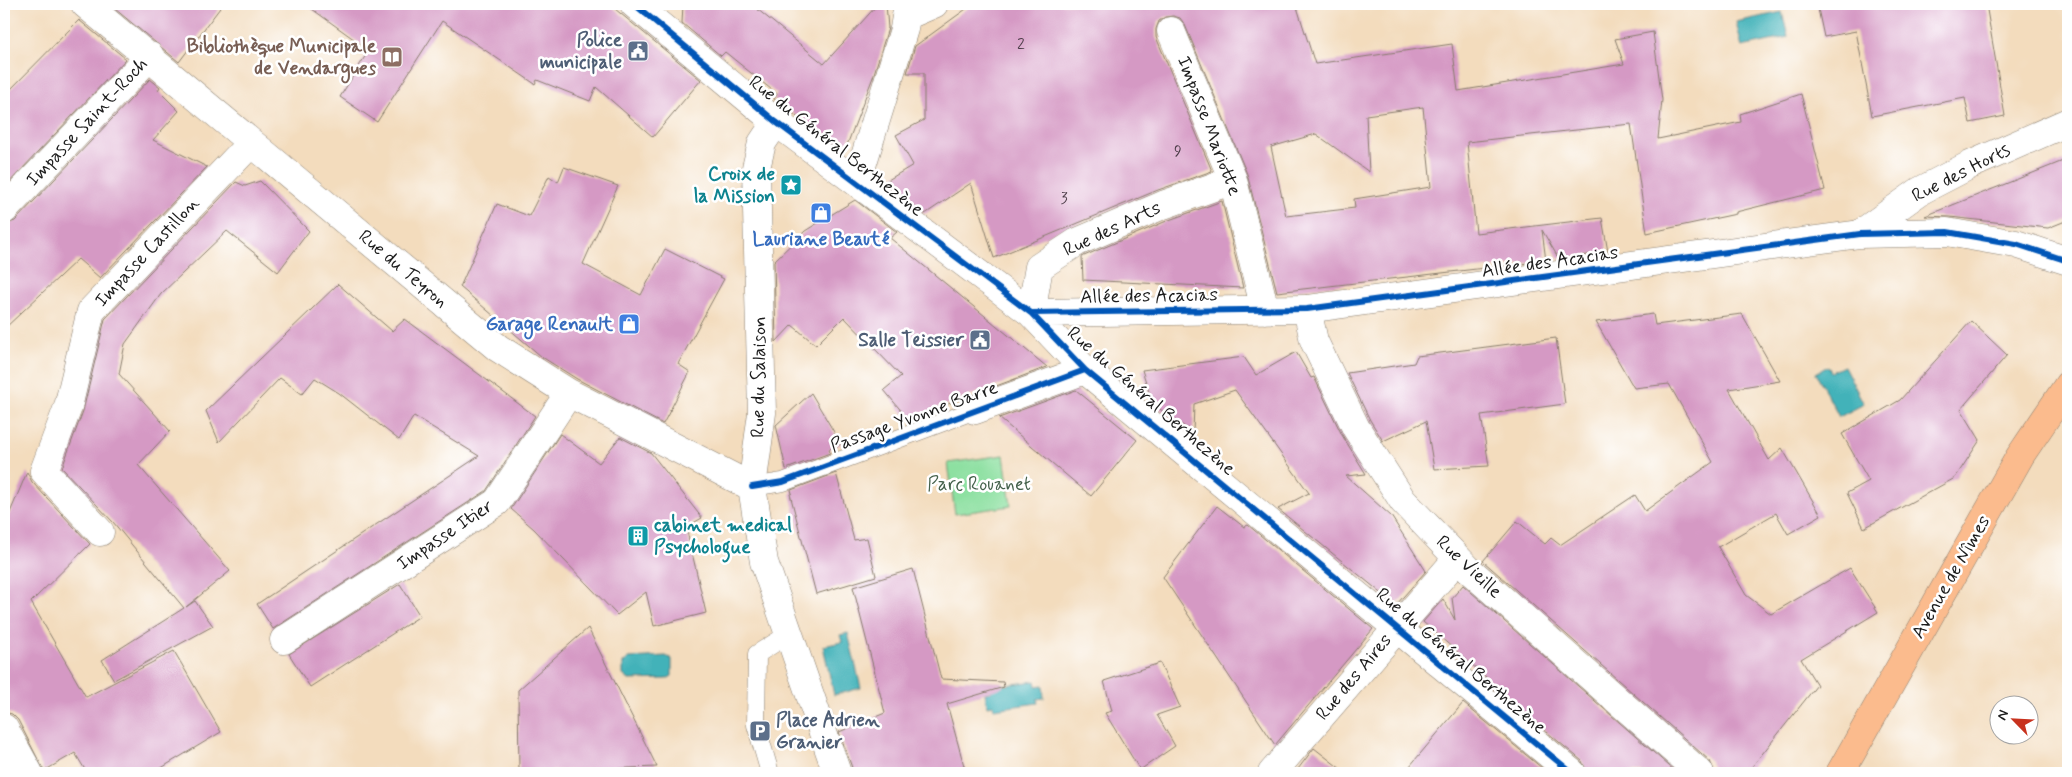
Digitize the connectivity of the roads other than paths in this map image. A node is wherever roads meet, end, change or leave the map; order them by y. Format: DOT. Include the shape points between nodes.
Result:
graph roads {
  1 [pos="85,4"];
  2 [pos="634,4"];
  3 [pos="934,4"];
  4 [pos="907,10"];
  5 [pos="1172,31"];
  6 [pos="150,56"];
  7 [pos="776,122"];
  8 [pos="2068,122"];
  9 [pos="251,143"];
  10 [pos="1233,180"];
  11 [pos="858,182"];
  12 [pos="4,210"];
  13 [pos="1860,234"];
  14 [pos="2068,261"];
  15 [pos="1307,309"];
  16 [pos="1265,310"];
  17 [pos="1030,313"];
  18 [pos="1086,370"];
  19 [pos="2068,385"];
  20 [pos="569,392"];
  21 [pos="975,410"];
  22 [pos="752,487"];
  23 [pos="100,532"];
  24 [pos="1457,559"];
  25 [pos="1397,626"];
  26 [pos="789,634"];
  27 [pos="284,640"];
  28 [pos="4,728"];
  29 [pos="29,773"];
  30 [pos="770,773"];
  31 [pos="837,773"];
  32 [pos="1272,773"];
  33 [pos="1572,773"];
  34 [pos="1700,773"];
  35 [pos="1840,773"];
  1 -- 6 [label="street, Rue du Teyron"];
  2 -- 7 [label="street, Rue du Général Berthezène"];
  3 -- 4 [label="street"];
  4 -- 11 [label="street" via="882,107"];
  5 -- 10 [label="street, Impasse Mariotte"];
  6 -- 9 [label="street, Rue du Teyron"];
  6 -- 12 [label="street, Impasse Saint-Roch"];
  7 -- 11 [label="street, Rue du Général Berthezène"];
  7 -- 22 [label="street, Rue du Salaison" via="762,142 756,168 762,413"];
  8 -- 13 [label="street, Rue des Horts" via="1970,164 1928,187"];
  9 -- 20 [label="street, Rue du Teyron" via="498,348"];
  9 -- 23 [label="street, Impasse Castillon" via="91,311 68,407 44,471"];
  10 -- 16 [label="street, Impasse Mariotte"];
  10 -- 17 [label="street, Rue des Arts" via="1163,205 1069,247 1039,267"];
  11 -- 17 [label="street, Rue du Général Berthezène"];
  13 -- 14 [label="street, Allée des Acacias" via="1947,232 2016,244"];
  13 -- 15 [label="street, Allée des Acacias"];
  15 -- 16 [label="street, Allée des Acacias"];
  15 -- 24 [label="street, Rue Vieille" via="1314,341 1356,428 1403,501"];
  16 -- 17 [label="street, Allée des Acacias"];
  17 -- 18 [label="street, Rue du Général Berthezène"];
  18 -- 21 [label="street, Passage Yvonne Barre"];
  18 -- 25 [label="street, Rue du Général Berthezène"];
  19 -- 35 [label="main road, Avenue de Nîmes" via="2020,456"];
  20 -- 22 [label="street, Rue du Teyron"];
  20 -- 27 [label="street, Impasse Itier" via="497,502"];
  21 -- 22 [label="lane, Passage Yvonne Barre" via="784,482"];
  22 -- 26 [label="street, Rue du Salaison" via="764,562"];
  24 -- 25 [label="street, Rue des Aires"];
  24 -- 34 [label="street, Rue Vieille"];
  25 -- 32 [label="street, Rue des Aires"];
  25 -- 33 [label="street, Rue du Général Berthezène"];
  26 -- 30 [label="lane" via="756,654 756,725"];
  26 -- 31 [label="street, Rue du Salaison"];
  28 -- 29 [label="street"];
}
